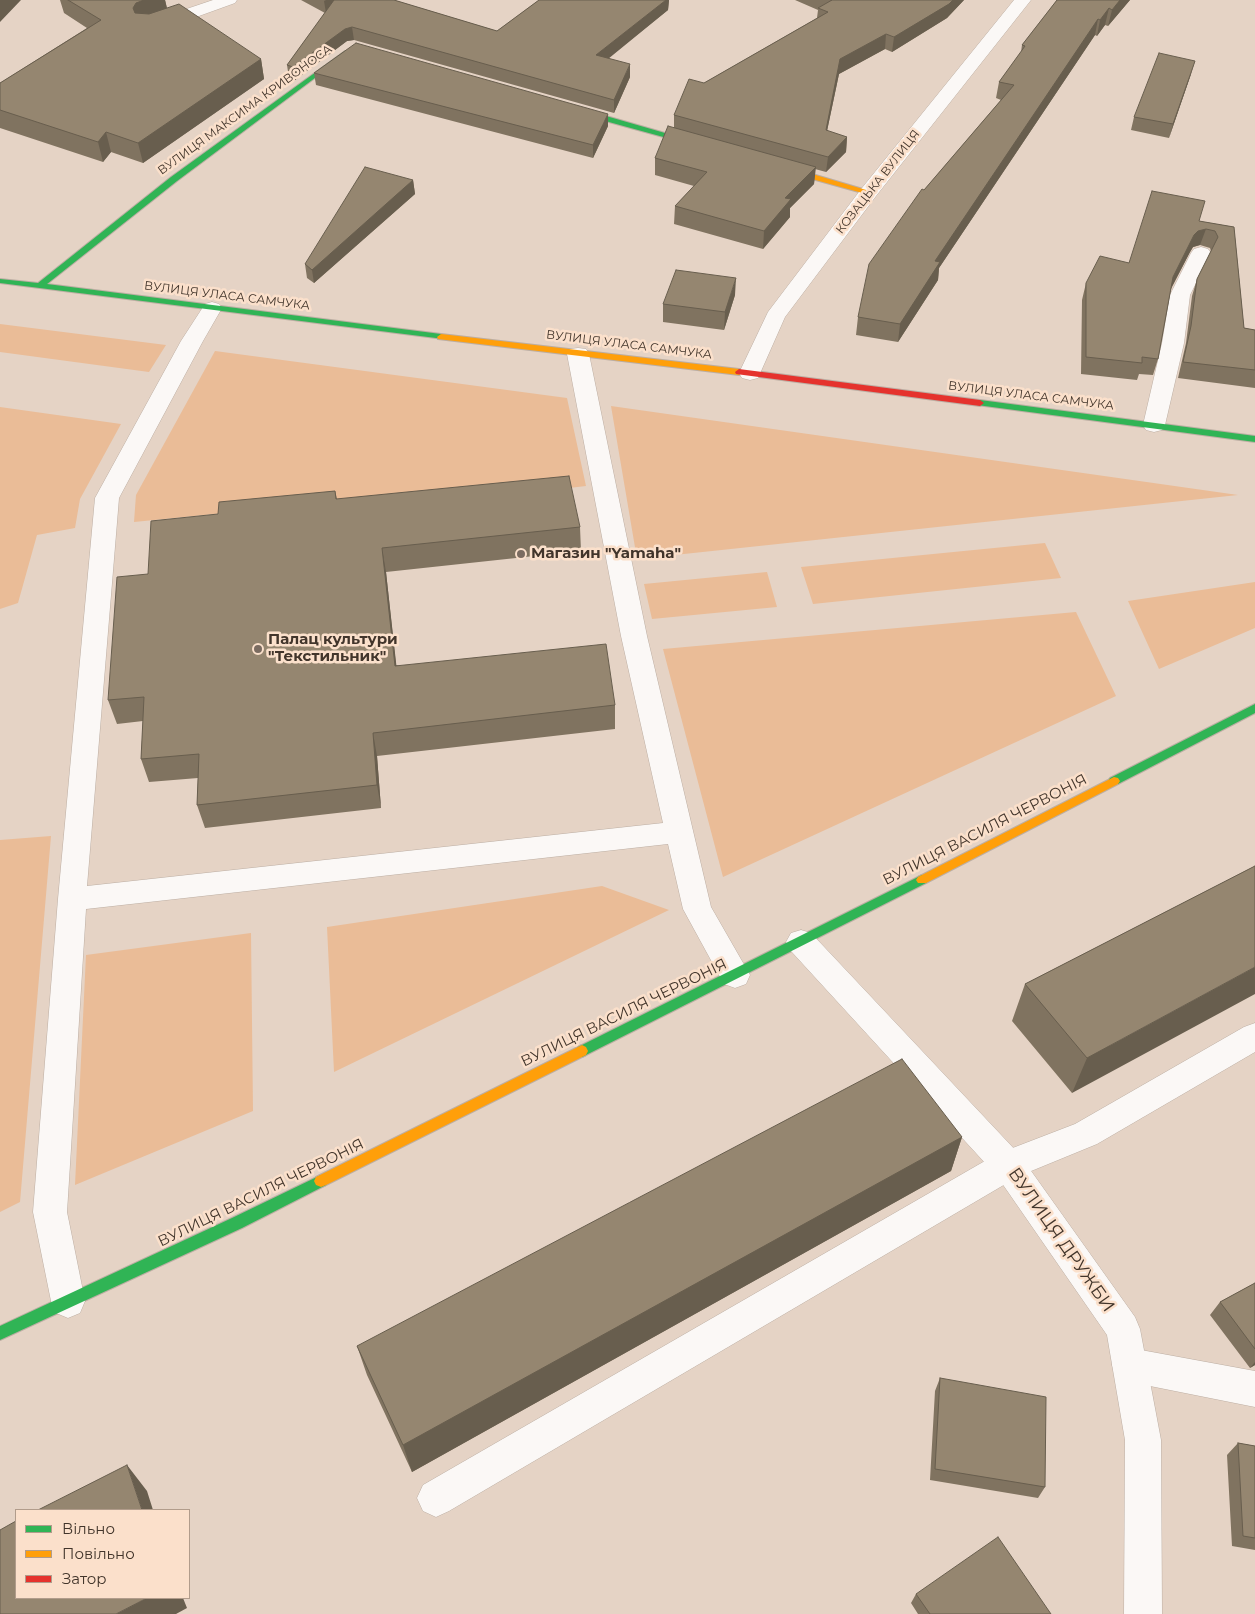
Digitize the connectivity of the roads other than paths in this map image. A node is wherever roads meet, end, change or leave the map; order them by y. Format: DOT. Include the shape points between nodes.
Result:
graph roads {
  1 [pos="229,0"];
  2 [pos="1022,0"];
  3 [pos="147,28"];
  4 [pos="354,47"];
  5 [pos="564,106"];
  6 [pos="707,146"];
  7 [pos="764,163"];
  8 [pos="869,192"];
  9 [pos="1201,253"];
  10 [pos="0,281"];
  11 [pos="40,286"];
  12 [pos="212,308"];
  13 [pos="578,354"];
  14 [pos="750,373"];
  15 [pos="1154,425"];
  16 [pos="1255,439"];
  17 [pos="1255,708"];
  18 [pos="678,832"];
  19 [pos="72,899"];
  20 [pos="801,942"];
  21 [pos="735,974"];
  22 [pos="1255,1036"];
  23 [pos="1008,1165"];
  24 [pos="68,1302"];
  25 [pos="0,1333"];
  26 [pos="1130,1365"];
  27 [pos="1255,1389"];
  28 [pos="436,1498"];
  29 [pos="1143,1614"];
  1 -- 3 [label="street"];
  2 -- 8 [label="street, КОЗАЦЬКА ВУЛИЦЯ"];
  4 -- 11 [label="street, ВУЛИЦЯ МАКСИМА КРИВОНОСА" via="174,179"];
  5 -- 6 [label="street"];
  7 -- 8 [label="street"];
  8 -- 14 [label="street, КОЗАЦЬКА ВУЛИЦЯ" via="775,316"];
  9 -- 15 [label="street" via="1180,295 1173,343"];
  10 -- 11 [label="street, ВУЛИЦЯ УЛАСА САМЧУКА"];
  11 -- 12 [label="street, ВУЛИЦЯ УЛАСА САМЧУКА"];
  12 -- 13 [label="street, ВУЛИЦЯ УЛАСА САМЧУКА"];
  12 -- 19 [label="street" via="107,498"];
  13 -- 14 [label="street, ВУЛИЦЯ УЛАСА САМЧУКА"];
  13 -- 18 [label="street" via="628,609"];
  14 -- 15 [label="street, ВУЛИЦЯ УЛАСА САМЧУКА"];
  15 -- 16 [label="street, ВУЛИЦЯ УЛАСА САМЧУКА"];
  17 -- 20 [label="street, ВУЛИЦЯ ВАСИЛЯ ЧЕРВОНІЯ"];
  18 -- 19 [label="street"];
  18 -- 21 [label="street" via="697,909"];
  19 -- 24 [label="street" via="50,1212"];
  20 -- 21 [label="street, ВУЛИЦЯ ВАСИЛЯ ЧЕРВОНІЯ"];
  20 -- 23 [label="street, ВУЛИЦЯ ДРУЖБИ"];
  21 -- 24 [label="street, ВУЛИЦЯ ВАСИЛЯ ЧЕРВОНІЯ" via="237,1222"];
  22 -- 23 [label="street" via="1086,1134"];
  23 -- 26 [label="street, ВУЛИЦЯ ДРУЖБИ" via="1123,1329"];
  23 -- 28 [label="street"];
  24 -- 25 [label="street, ВУЛИЦЯ ВАСИЛЯ ЧЕРВОНІЯ"];
  26 -- 27 [label="street"];
  26 -- 29 [label="street, ВУЛИЦЯ ДРУЖБИ" via="1142,1440"];
}
